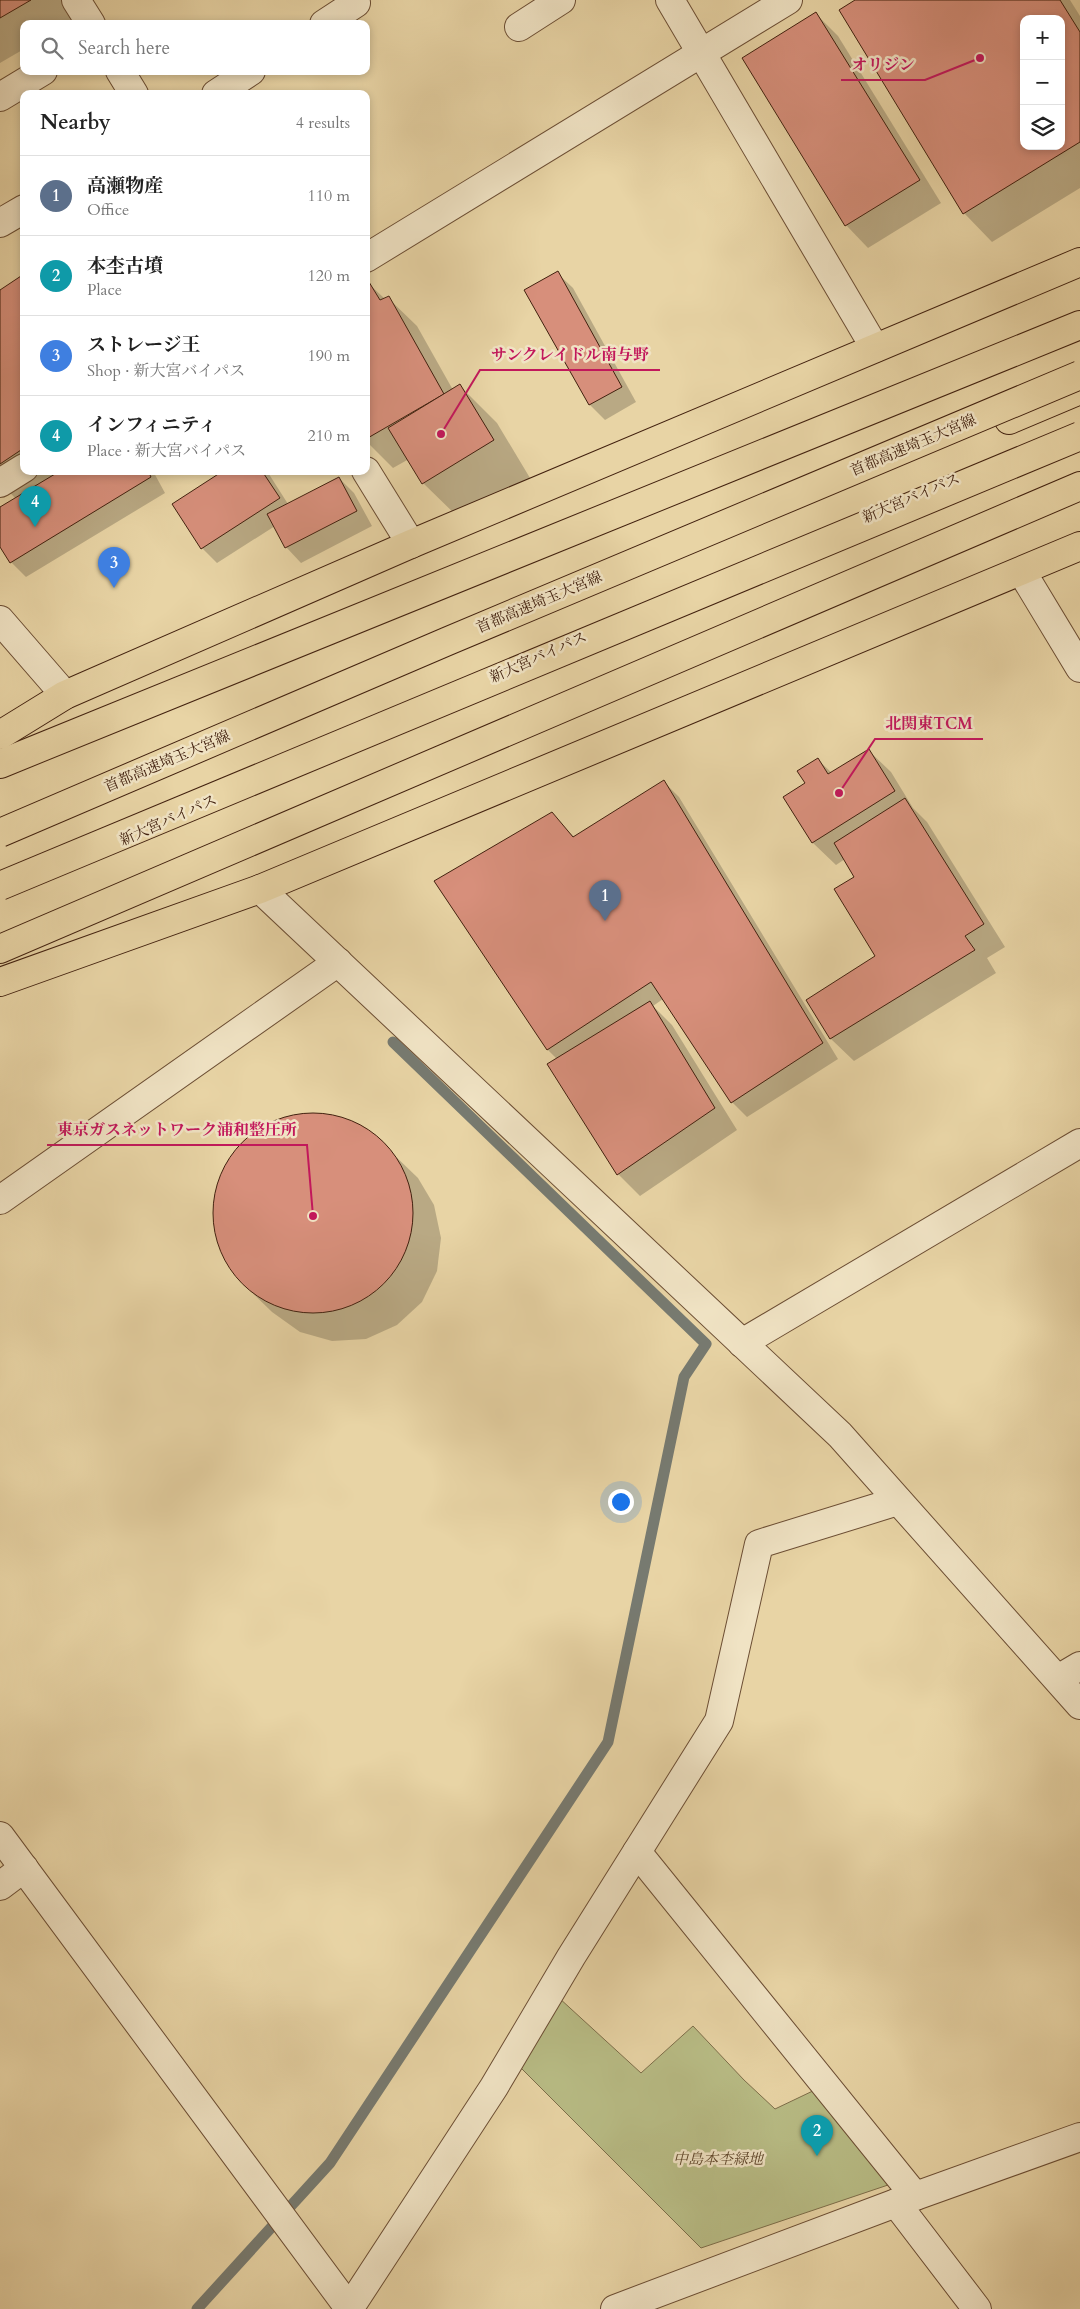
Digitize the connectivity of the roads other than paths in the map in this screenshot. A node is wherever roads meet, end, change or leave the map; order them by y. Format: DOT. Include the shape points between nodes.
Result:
graph roads {
  1 [pos="76,0"];
  2 [pos="354,0"];
  3 [pos="561,0"];
  4 [pos="670,0"];
  5 [pos="788,0"];
  6 [pos="88,20"];
  7 [pos="330,20"];
  8 [pos="519,27"];
  9 [pos="701,53"];
  10 [pos="36,75"];
  11 [pos="122,75"];
  12 [pos="245,75"];
  13 [pos="132,90"];
  14 [pos="222,90"];
  15 [pos="0,97"];
  16 [pos="20,212"];
  17 [pos="0,224"];
  18 [pos="370,256"];
  19 [pos="1080,262"];
  20 [pos="1080,325"];
  21 [pos="875,348"];
  22 [pos="1080,375"];
  23 [pos="1080,390"];
  24 [pos="1080,426"];
  25 [pos="1080,436"];
  26 [pos="20,470"];
  27 [pos="368,475"];
  28 [pos="0,483"];
  29 [pos="1080,486"];
  30 [pos="411,544"];
  31 [pos="1080,546"];
  32 [pos="1022,572"];
  33 [pos="0,620"];
  34 [pos="1080,668"];
  35 [pos="65,695"];
  36 [pos="0,735"];
  37 [pos="0,764"];
  38 [pos="0,822"];
  39 [pos="0,832"];
  40 [pos="0,886"];
  41 [pos="260,889"];
  42 [pos="0,894"];
  43 [pos="0,949"];
  44 [pos="338,962"];
  45 [pos="0,982"];
  46 [pos="1080,1143"];
  47 [pos="0,1200"];
  48 [pos="742,1343"];
  49 [pos="898,1501"];
  50 [pos="1069,1673"];
  51 [pos="1080,1705"];
  52 [pos="0,1836"];
  53 [pos="637,1852"];
  54 [pos="24,1868"];
  55 [pos="0,1886"];
  56 [pos="1080,2137"];
  57 [pos="906,2199"];
  58 [pos="349,2309"];
  59 [pos="615,2309"];
  60 [pos="977,2309"];
  1 -- 6 [label="street"];
  2 -- 7 [label="street" via="356,4"];
  3 -- 8 [label="street"];
  4 -- 9 [label="street"];
  5 -- 9 [label="street"];
  9 -- 18 [label="street"];
  9 -- 21 [label="street"];
  10 -- 15 [label="street"];
  11 -- 13 [label="street"];
  12 -- 14 [label="street"];
  16 -- 17 [label="street"];
  19 -- 21 [label="highway"];
  20 -- 37 [label="highway"];
  21 -- 30 [label="highway"];
  22 -- 39 [label="highway, 首都高速埼玉大宮線, bridge"];
  23 -- 38 [label="highway" via="593,594"];
  24 -- 42 [label="highway, 新大宮バイパス" via="606,627"];
  25 -- 40 [label="highway, bridge"];
  26 -- 28 [label="street"];
  27 -- 30 [label="street"];
  29 -- 43 [label="highway"];
  30 -- 35 [label="highway"];
  31 -- 32 [label="highway"];
  32 -- 34 [label="street"];
  32 -- 41 [label="highway"];
  33 -- 35 [label="street"];
  35 -- 36 [label="highway"];
  41 -- 44 [label="street"];
  41 -- 45 [label="highway"];
  44 -- 47 [label="street"];
  44 -- 48 [label="street"];
  46 -- 48 [label="street"];
  48 -- 49 [label="street" via="840,1435"];
  49 -- 50 [label="street"];
  49 -- 53 [label="street" via="759,1544 719,1721"];
  50 -- 51 [label="street"];
  52 -- 54 [label="street"];
  53 -- 57 [label="street"];
  53 -- 58 [label="street" via="494,2086"];
  54 -- 55 [label="street"];
  54 -- 58 [label="street"];
  56 -- 57 [label="street"];
  57 -- 59 [label="street"];
  57 -- 60 [label="street"];
}
